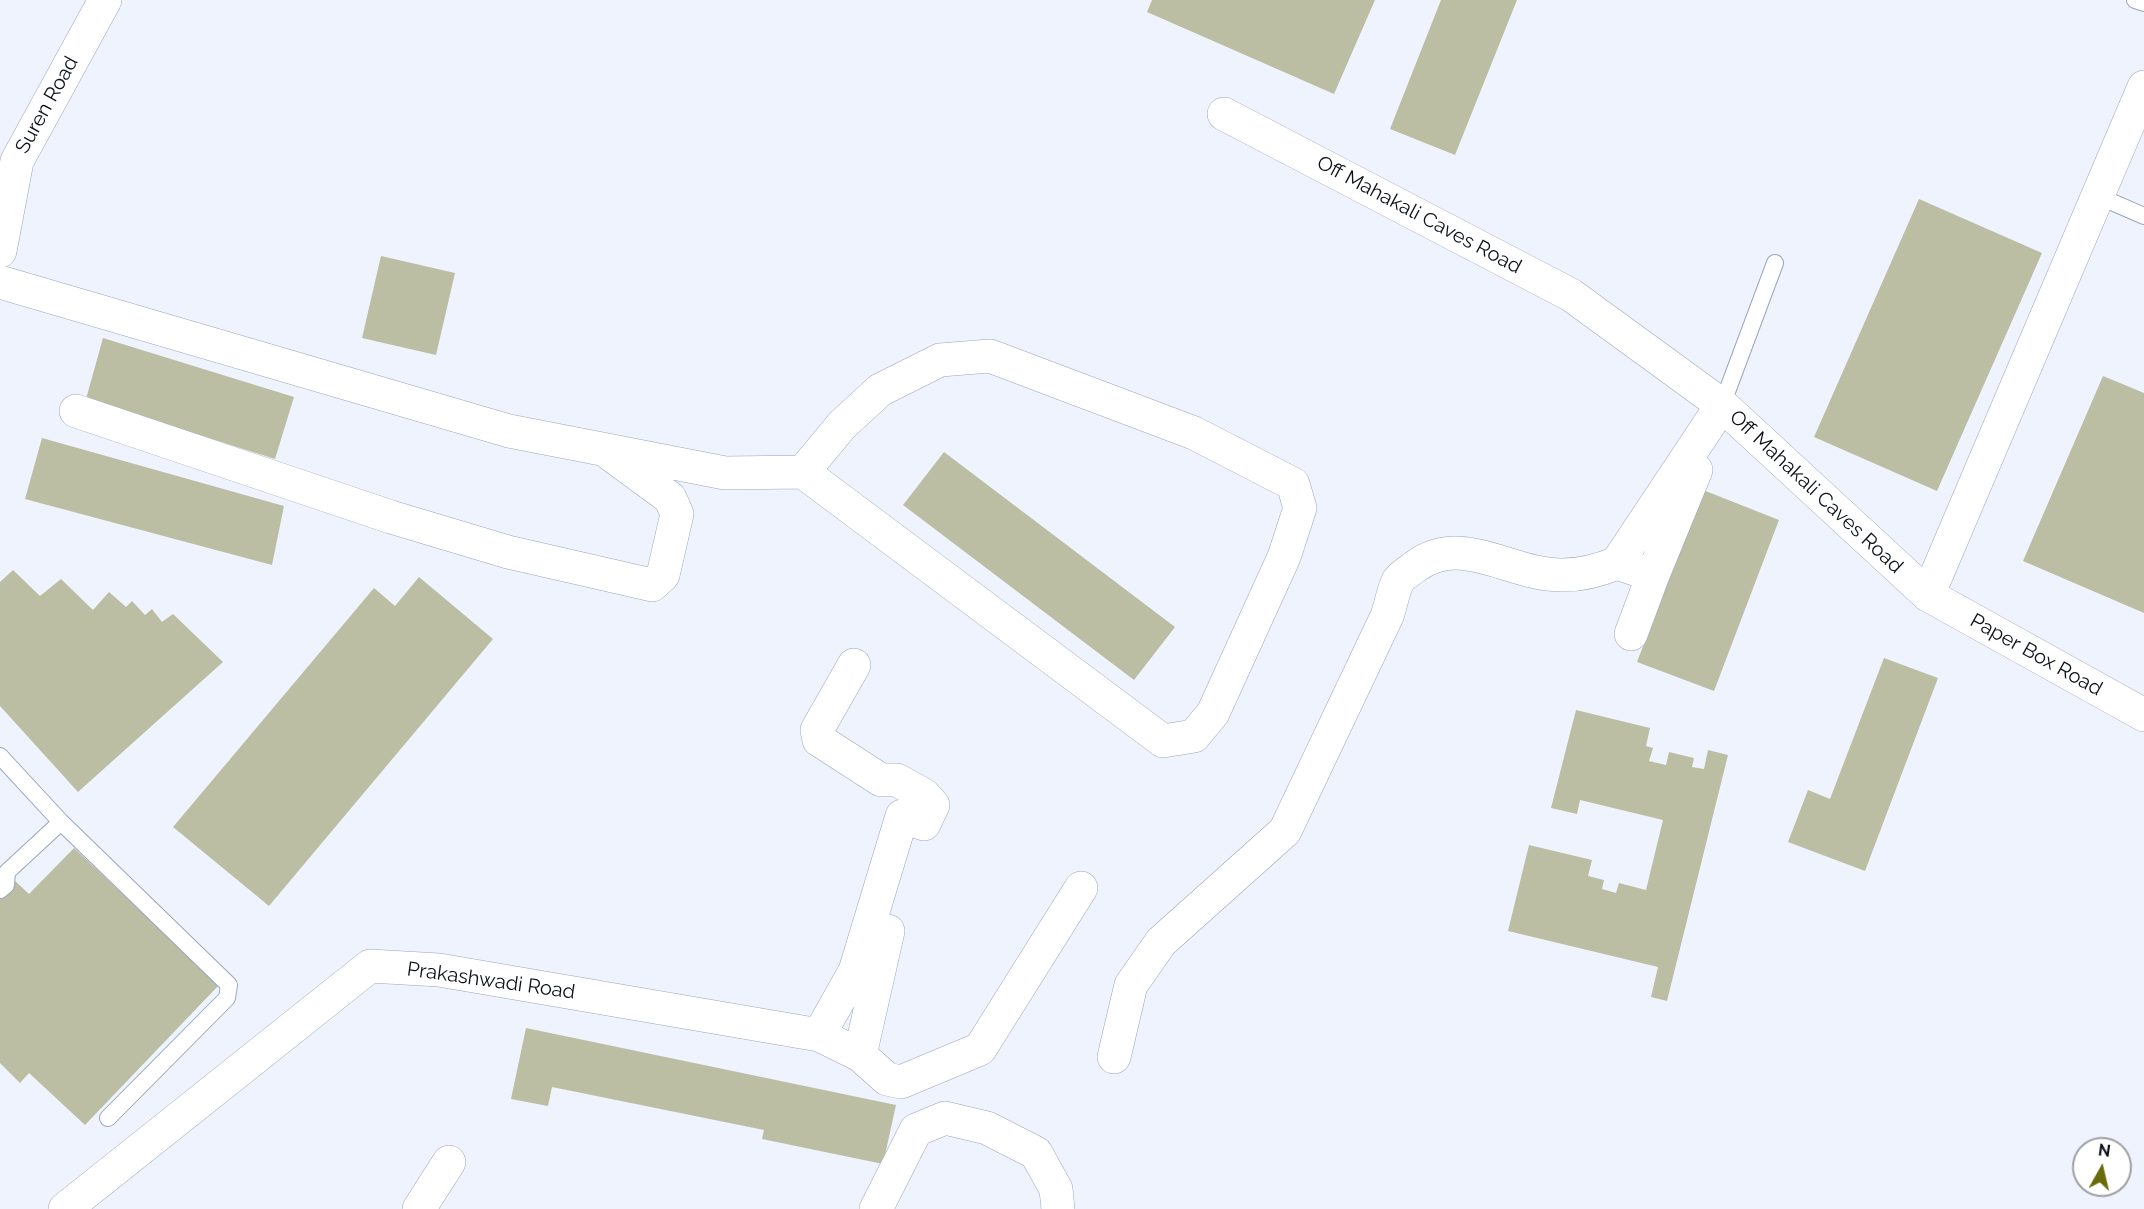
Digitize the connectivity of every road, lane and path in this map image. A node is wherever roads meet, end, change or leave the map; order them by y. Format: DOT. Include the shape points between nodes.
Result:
graph roads {
  1 [pos="105,0"];
  2 [pos="2135,0"];
  3 [pos="2144,3"];
  4 [pos="2144,87"];
  5 [pos="1224,114"];
  6 [pos="2097,196"];
  7 [pos="2144,216"];
  8 [pos="0,251"];
  9 [pos="1775,263"];
  10 [pos="0,282"];
  11 [pos="1722,405"];
  12 [pos="76,411"];
  13 [pos="602,447"];
  14 [pos="1701,459"];
  15 [pos="803,472"];
  16 [pos="1617,563"];
  17 [pos="1653,575"];
  18 [pos="1928,596"];
  19 [pos="1631,634"];
  20 [pos="854,665"];
  21 [pos="2144,715"];
  22 [pos="0,756"];
  23 [pos="61,822"];
  24 [pos="924,824"];
  25 [pos="4,873"];
  26 [pos="1081,888"];
  27 [pos="0,890"];
  28 [pos="819,1035"];
  29 [pos="860,1054"];
  30 [pos="1114,1057"];
  31 [pos="108,1118"];
  32 [pos="449,1162"];
  33 [pos="65,1209"];
  34 [pos="419,1209"];
  35 [pos="876,1209"];
  36 [pos="1059,1209"];
  1 -- 8 [label="street, Suren Road" via="17,161"];
  2 -- 3 [label="lane"];
  4 -- 6 [label="street"];
  5 -- 11 [label="street, Off Mahakali Caves Road" via="1571,295"];
  6 -- 7 [label="lane"];
  6 -- 18 [label="street"];
  9 -- 11 [label="lane"];
  10 -- 13 [label="street" via="509,431"];
  11 -- 16 [label="street"];
  11 -- 18 [label="street, Off Mahakali Caves Road"];
  12 -- 13 [label="street" via="391,517 508,552 652,585 663,575 677,514 670,498"];
  13 -- 15 [label="street" via="725,473"];
  14 -- 17 [label="street"];
  15 -- 15 [label="street" via="842,425 880,390 940,360 990,356 1194,433 1293,484 1300,508 1284,557 1213,713 1194,736 1163,741"];
  16 -- 17 [label="street"];
  16 -- 30 [label="street" via="1599,571 1562,575 1514,568 1466,551 1423,561 1399,579 1387,616 1285,831 1161,942 1131,985"];
  17 -- 19 [label="street"];
  18 -- 21 [label="street, Paper Box Road"];
  20 -- 24 [label="street" via="817,730 819,740 881,780 897,780 924,795 933,805"];
  22 -- 23 [label="lane"];
  23 -- 25 [label="lane"];
  23 -- 31 [label="lane" via="229,986 227,998"];
  24 -- 28 [label="street" via="902,816 855,971"];
  24 -- 29 [label="street" via="891,918"];
  25 -- 27 [label="lane" via="6,885"];
  26 -- 29 [label="street, Prakashwadi Road" via="980,1049 901,1082 887,1079"];
  28 -- 29 [label="street, Prakashwadi Road"];
  28 -- 33 [label="street, Prakashwadi Road" via="439,970 369,966"];
  32 -- 34 [label="street"];
  35 -- 36 [label="street" via="916,1130 945,1118 987,1128 1036,1153 1056,1189"];
}
